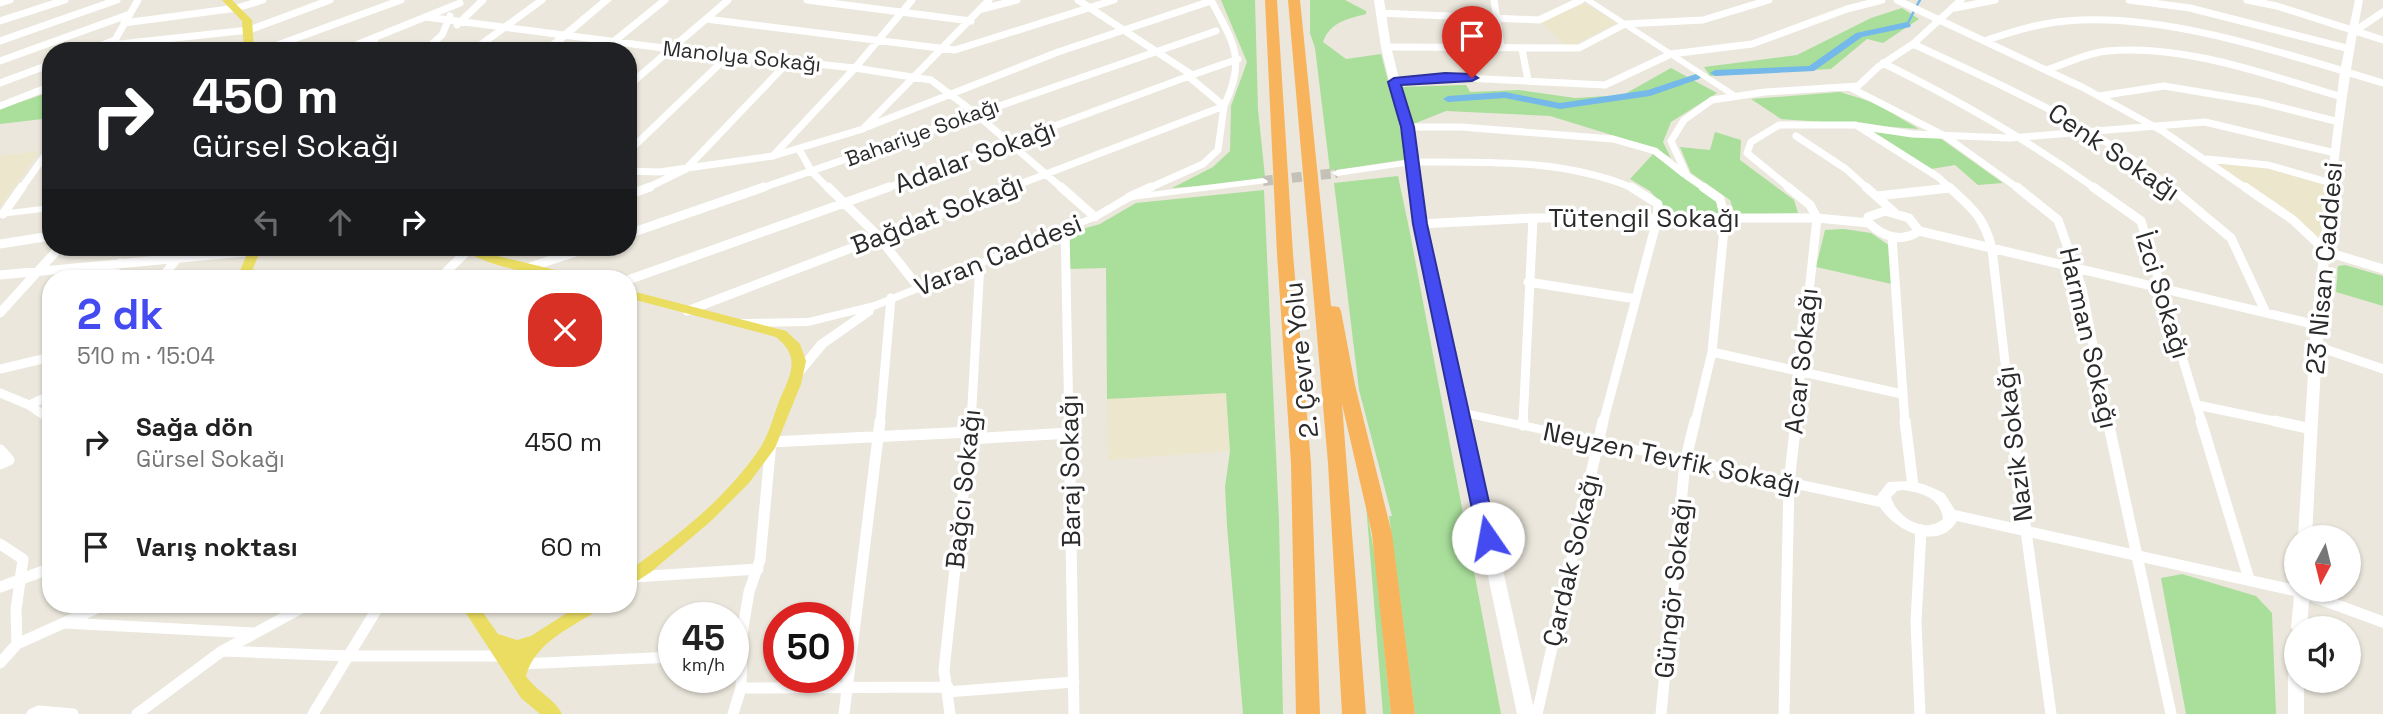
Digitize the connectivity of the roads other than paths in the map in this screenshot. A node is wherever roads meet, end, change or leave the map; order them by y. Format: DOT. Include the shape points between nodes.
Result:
graph roads {
  1 [pos="10,0"];
  2 [pos="65,0"];
  3 [pos="117,0"];
  4 [pos="138,0"];
  5 [pos="227,0"];
  6 [pos="263,0"];
  7 [pos="330,0"];
  8 [pos="401,0"];
  9 [pos="484,0"];
  10 [pos="542,0"];
  11 [pos="607,0"];
  12 [pos="665,0"];
  13 [pos="728,0"];
  14 [pos="807,0"];
  15 [pos="912,0"];
  16 [pos="989,0"];
  17 [pos="1017,0"];
  18 [pos="1079,0"];
  19 [pos="1114,0"];
  20 [pos="1211,0"];
  21 [pos="1271,0"];
  22 [pos="1293,0"];
  23 [pos="1379,0"];
  24 [pos="1494,0"];
  25 [pos="1581,0"];
  26 [pos="1587,0"];
  27 [pos="1769,0"];
  28 [pos="1882,0"];
  29 [pos="1897,0"];
  30 [pos="1961,0"];
  31 [pos="1995,0"];
  32 [pos="2129,0"];
  33 [pos="2247,0"];
  34 [pos="2359,0"];
  35 [pos="462,1"];
  36 [pos="0,3"];
  37 [pos="2277,3"];
  38 [pos="1090,7"];
  39 [pos="237,8"];
  40 [pos="982,9"];
  41 [pos="1952,9"];
  42 [pos="902,10"];
  43 [pos="2383,12"];
  44 [pos="1380,13"];
  45 [pos="130,14"];
  46 [pos="426,17"];
  47 [pos="706,19"];
  48 [pos="1498,20"];
  49 [pos="0,21"];
  50 [pos="446,21"];
  51 [pos="971,21"];
  52 [pos="1938,21"];
  53 [pos="460,22"];
  54 [pos="124,23"];
  55 [pos="1625,24"];
  56 [pos="504,27"];
  57 [pos="249,30"];
  58 [pos="1125,30"];
  59 [pos="1216,31"];
  60 [pos="2355,31"];
  61 [pos="566,33"];
  62 [pos="442,35"];
  63 [pos="374,38"];
  64 [pos="878,39"];
  65 [pos="2383,40"];
  66 [pos="0,41"];
  67 [pos="1984,41"];
  68 [pos="53,42"];
  69 [pos="111,42"];
  70 [pos="149,42"];
  71 [pos="249,42"];
  72 [pos="286,42"];
  73 [pos="364,42"];
  74 [pos="375,42"];
  75 [pos="434,42"];
  76 [pos="484,42"];
  77 [pos="552,42"];
  78 [pos="556,42"];
  79 [pos="614,42"];
  80 [pos="1913,44"];
  81 [pos="637,45"];
  82 [pos="42,46"];
  83 [pos="1386,47"];
  84 [pos="1501,47"];
  85 [pos="671,49"];
  86 [pos="940,49"];
  87 [pos="1522,49"];
  88 [pos="2350,49"];
  89 [pos="1156,50"];
  90 [pos="730,54"];
  91 [pos="1671,54"];
  92 [pos="1238,59"];
  93 [pos="790,60"];
  94 [pos="0,61"];
  95 [pos="1884,63"];
  96 [pos="42,67"];
  97 [pos="855,68"];
  98 [pos="2046,70"];
  99 [pos="2345,71"];
  100 [pos="1190,75"];
  101 [pos="637,78"];
  102 [pos="914,78"];
  103 [pos="1528,80"];
  104 [pos="1394,82"];
  105 [pos="0,83"];
  106 [pos="2383,83"];
  107 [pos="1851,88"];
  108 [pos="42,90"];
  109 [pos="950,95"];
  110 [pos="1734,95"];
  111 [pos="2098,96"];
  112 [pos="2342,97"];
  113 [pos="1224,106"];
  114 [pos="0,107"];
  115 [pos="975,113"];
  116 [pos="2339,122"];
  117 [pos="1856,125"];
  118 [pos="2151,125"];
  119 [pos="1407,127"];
  120 [pos="863,129"];
  121 [pos="2088,131"];
  122 [pos="1796,135"];
  123 [pos="1945,136"];
  124 [pos="2022,137"];
  125 [pos="637,143"];
  126 [pos="1011,144"];
  127 [pos="800,150"];
  128 [pos="2335,153"];
  129 [pos="773,156"];
  130 [pos="42,159"];
  131 [pos="2207,159"];
  132 [pos="1413,162"];
  133 [pos="686,169"];
  134 [pos="637,171"];
  135 [pos="813,172"];
  136 [pos="1044,173"];
  137 [pos="1337,173"];
  138 [pos="1687,176"];
  139 [pos="1263,181"];
  140 [pos="2332,183"];
  141 [pos="1950,188"];
  142 [pos="637,192"];
  143 [pos="1311,194"];
  144 [pos="1877,196"];
  145 [pos="1129,197"];
  146 [pos="846,202"];
  147 [pos="42,209"];
  148 [pos="1894,212"];
  149 [pos="2,214"];
  150 [pos="1095,217"];
  151 [pos="1533,218"];
  152 [pos="1817,218"];
  153 [pos="1725,219"];
  154 [pos="1657,220"];
  155 [pos="1869,223"];
  156 [pos="1420,224"];
  157 [pos="1065,227"];
  158 [pos="637,231"];
  159 [pos="1919,231"];
  160 [pos="878,236"];
  161 [pos="42,237"];
  162 [pos="1892,237"];
  163 [pos="0,244"];
  164 [pos="1992,249"];
  165 [pos="2327,252"];
  166 [pos="51,256"];
  167 [pos="188,256"];
  168 [pos="463,256"];
  169 [pos="481,256"];
  170 [pos="564,256"];
  171 [pos="178,257"];
  172 [pos="120,263"];
  173 [pos="980,263"];
  174 [pos="530,267"];
  175 [pos="2077,269"];
  176 [pos="2383,269"];
  177 [pos="37,270"];
  178 [pos="113,270"];
  179 [pos="168,270"];
  180 [pos="448,270"];
  181 [pos="541,270"];
  182 [pos="0,275"];
  183 [pos="637,277"];
  184 [pos="1528,282"];
  185 [pos="919,288"];
  186 [pos="2162,289"];
  187 [pos="637,297"];
  188 [pos="891,298"];
  189 [pos="1636,299"];
  190 [pos="878,305"];
  191 [pos="687,312"];
  192 [pos="0,313"];
  193 [pos="2266,313"];
  194 [pos="731,323"];
  195 [pos="2317,325"];
  196 [pos="2316,346"];
  197 [pos="1712,352"];
  198 [pos="42,359"];
  199 [pos="0,369"];
  200 [pos="2383,369"];
  201 [pos="1800,371"];
  202 [pos="798,373"];
  203 [pos="0,394"];
  204 [pos="1902,394"];
  205 [pos="42,399"];
  206 [pos="29,405"];
  207 [pos="2197,405"];
  208 [pos="1460,412"];
  209 [pos="42,414"];
  210 [pos="1523,425"];
  211 [pos="2311,429"];
  212 [pos="1069,433"];
  213 [pos="970,435"];
  214 [pos="879,436"];
  215 [pos="1598,441"];
  216 [pos="771,442"];
  217 [pos="0,450"];
  218 [pos="1685,462"];
  219 [pos="0,464"];
  220 [pos="1789,483"];
  221 [pos="1913,486"];
  222 [pos="1885,503"];
  223 [pos="1951,514"];
  224 [pos="2306,525"];
  225 [pos="1921,530"];
  226 [pos="2024,532"];
  227 [pos="0,544"];
  228 [pos="2139,556"];
  229 [pos="758,569"];
  230 [pos="42,571"];
  231 [pos="637,573"];
  232 [pos="20,578"];
  233 [pos="637,578"];
  234 [pos="2249,579"];
  235 [pos="0,587"];
  236 [pos="2284,587"];
  237 [pos="747,602"];
  238 [pos="2331,602"];
  239 [pos="86,613"];
  240 [pos="292,613"];
  241 [pos="375,613"];
  242 [pos="474,613"];
  243 [pos="581,613"];
  244 [pos="2383,622"];
  245 [pos="64,623"];
  246 [pos="254,633"];
  247 [pos="854,640"];
  248 [pos="538,642"];
  249 [pos="17,644"];
  250 [pos="497,648"];
  251 [pos="222,651"];
  252 [pos="349,656"];
  253 [pos="658,658"];
  254 [pos="0,663"];
  255 [pos="518,670"];
  256 [pos="1074,682"];
  257 [pos="854,689"];
  258 [pos="948,689"];
  259 [pos="739,693"];
  260 [pos="847,693"];
  261 [pos="2296,693"];
  262 [pos="32,714"];
  263 [pos="73,714"];
  264 [pos="137,714"];
  265 [pos="313,714"];
  266 [pos="553,714"];
  267 [pos="733,714"];
  268 [pos="844,714"];
  269 [pos="950,714"];
  270 [pos="1074,714"];
  271 [pos="1308,714"];
  272 [pos="1354,714"];
  273 [pos="1403,714"];
  274 [pos="1526,714"];
  275 [pos="1536,714"];
  276 [pos="1661,714"];
  277 [pos="1784,714"];
  278 [pos="1920,714"];
  279 [pos="2051,714"];
  280 [pos="2171,714"];
  281 [pos="2296,714"];
  1 -- 36 [label="street"];
  2 -- 49 [label="street"];
  3 -- 66 [label="street"];
  4 -- 45 [label="street"];
  5 -- 39 [label="main road"];
  6 -- 39 [label="street"];
  7 -- 57 [label="street"];
  8 -- 72 [label="street"];
  9 -- 53 [label="street"];
  10 -- 56 [label="street"];
  11 -- 61 [label="main road"];
  12 -- 79 [label="street"];
  13 -- 47 [label="street"];
  14 -- 42 [label="street"];
  15 -- 42 [label="street"];
  16 -- 40 [label="street"];
  17 -- 40 [label="street"];
  18 -- 38 [label="street"];
  19 -- 38 [label="street"];
  20 -- 58 [label="street"];
  20 -- 92 [label="street"];
  21 -- 271 [label="highway, 2. Çevre Yolu" via="1301,463"];
  22 -- 143 [label="highway, 2. Çevre Yolu"];
  23 -- 44 [label="main road"];
  24 -- 48 [label="street"];
  25 -- 48 [label="street" via="1539,20"];
  26 -- 55 [label="street"];
  27 -- 55 [label="street" via="1703,20"];
  28 -- 91 [label="street" via="1752,44"];
  29 -- 52 [label="street"];
  30 -- 41 [label="street"];
  31 -- 41 [label="street"];
  32 -- 88 [label="street" via="2190,8"];
  33 -- 37 [label="street"];
  34 -- 60 [label="street, 23 Nisan Caddesi"];
  35 -- 46 [label="street"];
  35 -- 50 [label="street"];
  37 -- 60 [label="street"];
  38 -- 58 [label="street"];
  38 -- 86 [label="street" via="955,50"];
  39 -- 54 [label="street"];
  39 -- 57 [label="main road"];
  40 -- 51 [label="street"];
  41 -- 52 [label="street"];
  42 -- 51 [label="street"];
  42 -- 64 [label="street"];
  43 -- 60 [label="street"];
  44 -- 48 [label="street"];
  44 -- 83 [label="main road"];
  45 -- 54 [label="street"];
  45 -- 68 [label="street"];
  46 -- 50 [label="street, Manolya Sokağı"];
  46 -- 63 [label="street"];
  47 -- 64 [label="street"];
  47 -- 85 [label="street"];
  48 -- 84 [label="street"];
  50 -- 53 [label="street, Manolya Sokağı"];
  50 -- 62 [label="street"];
  51 -- 86 [label="street"];
  52 -- 67 [label="street"];
  52 -- 80 [label="street"];
  53 -- 56 [label="street, Manolya Sokağı"];
  53 -- 62 [label="street"];
  54 -- 69 [label="street"];
  55 -- 87 [label="street" via="1579,48"];
  55 -- 91 [label="street"];
  56 -- 61 [label="street, Manolya Sokağı"];
  56 -- 76 [label="street"];
  57 -- 70 [label="street"];
  57 -- 71 [label="main road"];
  58 -- 89 [label="street"];
  58 -- 109 [label="street"];
  59 -- 89 [label="street, Bahariye Sokağı"];
  60 -- 65 [label="street"];
  60 -- 88 [label="street, 23 Nisan Caddesi"];
  61 -- 77 [label="main road"];
  61 -- 78 [label="main road"];
  61 -- 79 [label="street, Manolya Sokağı"];
  62 -- 75 [label="street"];
  63 -- 73 [label="street"];
  63 -- 74 [label="street"];
  64 -- 86 [label="street"];
  64 -- 97 [label="street"];
  67 -- 98 [label="street"];
  67 -- 99 [label="street" via="2026,28 2092,21 2189,32"];
  80 -- 95 [label="street"];
  80 -- 121 [label="street, Cenk Sokağı" via="2031,98"];
  81 -- 85 [label="street, Manolya Sokağı"];
  82 -- 94 [label="street"];
  83 -- 84 [label="street"];
  83 -- 104 [label="main road"];
  84 -- 87 [label="street"];
  85 -- 90 [label="street, Manolya Sokağı"];
  85 -- 101 [label="street"];
  86 -- 102 [label="street"];
  87 -- 103 [label="street"];
  88 -- 99 [label="street, 23 Nisan Caddesi"];
  89 -- 100 [label="street"];
  89 -- 115 [label="street, Bahariye Sokağı"];
  90 -- 93 [label="street, Manolya Sokağı"];
  90 -- 125 [label="street"];
  91 -- 103 [label="street" via="1605,85"];
  91 -- 110 [label="street"];
  92 -- 100 [label="street, Adalar Sokağı"];
  92 -- 113 [label="street" via="1235,85"];
  93 -- 97 [label="street, Manolya Sokağı"];
  93 -- 133 [label="street"];
  95 -- 107 [label="street"];
  95 -- 124 [label="street, İzci Sokağı"];
  96 -- 105 [label="street"];
  97 -- 102 [label="street, Manolya Sokağı"];
  97 -- 129 [label="street"];
  98 -- 111 [label="street"];
  98 -- 112 [label="street" via="2109,51 2164,54 2212,61"];
  99 -- 106 [label="street"];
  99 -- 112 [label="street, 23 Nisan Caddesi"];
  100 -- 113 [label="street"];
  100 -- 126 [label="street, Adalar Sokağı"];
  102 -- 109 [label="street, Manolya Sokağı" via="931,80"];
  102 -- 120 [label="street"];
  103 -- 104 [label="street" via="1445,77"];
  104 -- 119 [label="main road"];
  107 -- 110 [label="street"];
  107 -- 123 [label="street, Harman Sokağı"];
  108 -- 114 [label="street"];
  109 -- 115 [label="street, Manolya Sokağı"];
  109 -- 120 [label="street"];
  110 -- 138 [label="street" via="1712,100 1684,120 1671,141"];
  111 -- 116 [label="street" via="2174,88 2260,102"];
  111 -- 118 [label="street"];
  112 -- 116 [label="street, 23 Nisan Caddesi"];
  113 -- 136 [label="street, Bağdat Sokağı"];
  113 -- 145 [label="street" via="1218,149 1203,164"];
  115 -- 126 [label="street, Manolya Sokağı"];
  115 -- 135 [label="street, Bahariye Sokağı"];
  116 -- 128 [label="street, 23 Nisan Caddesi"];
  117 -- 123 [label="street"];
  117 -- 141 [label="street, Nazik Sokağı"];
  117 -- 152 [label="street" via="1779,125 1751,142 1747,153 1810,205"];
  118 -- 121 [label="street"];
  118 -- 128 [label="street" via="2205,122"];
  118 -- 131 [label="street"];
  119 -- 132 [label="main road"];
  119 -- 138 [label="street" via="1613,139 1655,151"];
  120 -- 127 [label="street"];
  121 -- 124 [label="street"];
  121 -- 193 [label="street, Cenk Sokağı" via="2150,171 2231,238"];
  122 -- 144 [label="street"];
  123 -- 124 [label="street"];
  123 -- 175 [label="street, Harman Sokağı" via="2058,220"];
  124 -- 186 [label="street, İzci Sokağı" via="2141,220"];
  126 -- 136 [label="street, Manolya Sokağı"];
  126 -- 146 [label="street, Adalar Sokağı"];
  127 -- 129 [label="street"];
  127 -- 135 [label="street"];
  128 -- 140 [label="street, 23 Nisan Caddesi"];
  129 -- 133 [label="street"];
  130 -- 149 [label="street"];
  131 -- 140 [label="street" via="2268,165"];
  131 -- 165 [label="street" via="2293,220"];
  132 -- 137 [label="street"];
  132 -- 154 [label="street" via="1596,172 1646,194 1658,204"];
  132 -- 156 [label="main road"];
  133 -- 134 [label="street"];
  133 -- 142 [label="street"];
  135 -- 146 [label="street"];
  135 -- 158 [label="street, Bahariye Sokağı"];
  136 -- 150 [label="street, Manolya Sokağı"];
  136 -- 160 [label="street, Bağdat Sokağı"];
  138 -- 153 [label="street" via="1720,198"];
  139 -- 145 [label="street, Varan Caddesi"];
  140 -- 165 [label="street, 23 Nisan Caddesi"];
  141 -- 144 [label="street"];
  141 -- 164 [label="street, Nazik Sokağı" via="1979,214"];
  143 -- 272 [label="highway, 2. Çevre Yolu" via="1347,576"];
  143 -- 273 [label="highway" via="1346,384 1382,534"];
  144 -- 148 [label="street"];
  145 -- 150 [label="street, Varan Caddesi"];
  146 -- 160 [label="street"];
  146 -- 183 [label="street, Adalar Sokağı"];
  147 -- 149 [label="street"];
  148 -- 155 [label="street, Tütengil Sokağı" via="1872,213"];
  148 -- 159 [label="street" via="1915,222"];
  150 -- 157 [label="street, Varan Caddesi"];
  151 -- 154 [label="street, Tütengil Sokağı"];
  151 -- 156 [label="street, Tütengil Sokağı"];
  151 -- 184 [label="street"];
  152 -- 153 [label="street, Tütengil Sokağı"];
  152 -- 155 [label="street, Tütengil Sokağı"];
  152 -- 201 [label="street, Acar Sokağı"];
  153 -- 154 [label="street, Tütengil Sokağı"];
  153 -- 197 [label="street, Güngör Sokağı"];
  154 -- 189 [label="street, Çardak Sokağı"];
  155 -- 162 [label="street, Tütengil Sokağı"];
  156 -- 208 [label="main road"];
  157 -- 173 [label="street, Varan Caddesi"];
  157 -- 212 [label="street, Baraj Sokağı"];
  159 -- 162 [label="street" via="1909,238"];
  159 -- 164 [label="street"];
  160 -- 185 [label="street"];
  160 -- 191 [label="street, Bağdat Sokağı"];
  161 -- 163 [label="street"];
  162 -- 204 [label="street"];
  164 -- 175 [label="street"];
  164 -- 226 [label="street, Nazik Sokağı"];
  165 -- 176 [label="street"];
  165 -- 195 [label="street, 23 Nisan Caddesi"];
  166 -- 177 [label="street"];
  167 -- 171 [label="street"];
  168 -- 180 [label="street"];
  169 -- 174 [label="main road"];
  170 -- 174 [label="street"];
  171 -- 172 [label="street"];
  171 -- 179 [label="street"];
  172 -- 177 [label="street"];
  172 -- 178 [label="street"];
  173 -- 185 [label="street, Varan Caddesi"];
  173 -- 213 [label="street, Bağcı Sokağı"];
  174 -- 181 [label="main road"];
  175 -- 186 [label="street"];
  175 -- 228 [label="street, Harman Sokağı"];
  177 -- 182 [label="street"];
  177 -- 192 [label="street"];
  184 -- 189 [label="street"];
  184 -- 210 [label="street"];
  185 -- 188 [label="street, Varan Caddesi"];
  186 -- 193 [label="street"];
  186 -- 207 [label="street, İzci Sokağı"];
  187 -- 191 [label="main road, Varan Caddesi"];
  188 -- 190 [label="street, Varan Caddesi"];
  188 -- 214 [label="street"];
  189 -- 215 [label="street, Çardak Sokağı"];
  190 -- 194 [label="street, Varan Caddesi" via="808,322"];
  190 -- 202 [label="street" via="822,345"];
  191 -- 194 [label="main road, Varan Caddesi"];
  193 -- 195 [label="street"];
  194 -- 202 [label="main road, Varan Caddesi" via="781,334 795,343 800,352"];
  195 -- 196 [label="street, 23 Nisan Caddesi"];
  196 -- 200 [label="street"];
  196 -- 211 [label="street, 23 Nisan Caddesi"];
  197 -- 201 [label="street"];
  197 -- 218 [label="street, Güngör Sokağı"];
  198 -- 199 [label="street"];
  201 -- 204 [label="street"];
  201 -- 220 [label="street, Acar Sokağı"];
  202 -- 216 [label="main road"];
  203 -- 206 [label="street"];
  204 -- 221 [label="street"];
  205 -- 206 [label="street"];
  206 -- 209 [label="street"];
  207 -- 211 [label="street"];
  207 -- 234 [label="street, İzci Sokağı"];
  208 -- 210 [label="street, Neyzen Tevfik Sokağı"];
  208 -- 274 [label="main road"];
  210 -- 215 [label="street, Neyzen Tevfik Sokağı"];
  211 -- 224 [label="street, 23 Nisan Caddesi"];
  212 -- 213 [label="street"];
  212 -- 256 [label="street, Baraj Sokağı"];
  213 -- 214 [label="street"];
  213 -- 258 [label="street, Bağcı Sokağı" via="944,670"];
  214 -- 216 [label="street"];
  214 -- 247 [label="street"];
  215 -- 218 [label="street, Neyzen Tevfik Sokağı"];
  215 -- 275 [label="street, Çardak Sokağı"];
  216 -- 229 [label="street"];
  216 -- 231 [label="main road" via="740,483"];
  217 -- 219 [label="street" via="9,460"];
  218 -- 220 [label="street, Neyzen Tevfik Sokağı"];
  218 -- 276 [label="street, Güngör Sokağı"];
  220 -- 222 [label="street, Neyzen Tevfik Sokağı"];
  220 -- 277 [label="street, Acar Sokağı"];
  221 -- 222 [label="street" via="1894,486 1884,496"];
  221 -- 223 [label="street" via="1934,494"];
  222 -- 225 [label="street" via="1902,522"];
  223 -- 225 [label="street" via="1946,526"];
  223 -- 226 [label="street"];
  225 -- 278 [label="street" via="1916,622"];
  226 -- 228 [label="street"];
  226 -- 279 [label="street, Nazik Sokağı"];
  227 -- 232 [label="street" via="23,559"];
  228 -- 234 [label="street"];
  228 -- 280 [label="street, Harman Sokağı"];
  229 -- 233 [label="street"];
  229 -- 237 [label="street"];
  230 -- 232 [label="street"];
  232 -- 235 [label="street"];
  232 -- 249 [label="street"];
  234 -- 236 [label="street"];
  238 -- 244 [label="street"];
  239 -- 245 [label="street"];
  240 -- 246 [label="street"];
  241 -- 252 [label="street"];
  242 -- 250 [label="main road"];
  243 -- 248 [label="main road"];
  245 -- 246 [label="street"];
  245 -- 249 [label="street"];
  246 -- 251 [label="street"];
  248 -- 250 [label="main road"];
  248 -- 255 [label="main road"];
  249 -- 254 [label="street"];
  250 -- 252 [label="street"];
  250 -- 255 [label="main road"];
  251 -- 252 [label="street"];
  251 -- 264 [label="street"];
  252 -- 265 [label="street"];
  253 -- 255 [label="street"];
  255 -- 266 [label="main road" via="527,693"];
  256 -- 258 [label="street"];
  256 -- 270 [label="street, Baraj Sokağı"];
  257 -- 258 [label="street"];
  258 -- 269 [label="street, Bağcı Sokağı"];
  259 -- 267 [label="street"];
  260 -- 268 [label="street"];
  261 -- 281 [label="street"];
  262 -- 263 [label="street"];
}
